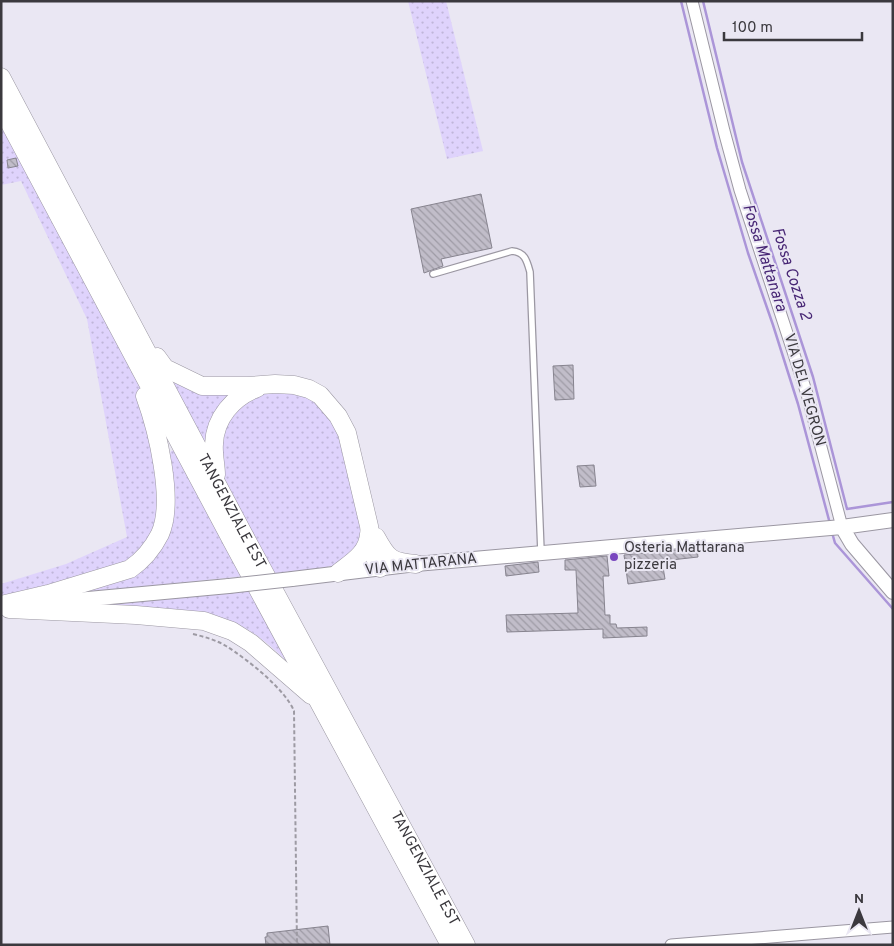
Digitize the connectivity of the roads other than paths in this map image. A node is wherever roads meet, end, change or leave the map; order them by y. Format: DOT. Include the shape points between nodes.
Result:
graph roads {
  1 [pos="692,1"];
  2 [pos="1,77"];
  3 [pos="1,107"];
  4 [pos="433,274"];
  5 [pos="119,298"];
  6 [pos="120,330"];
  7 [pos="263,385"];
  8 [pos="217,483"];
  9 [pos="893,520"];
  10 [pos="369,526"];
  11 [pos="842,527"];
  12 [pos="383,551"];
  13 [pos="542,554"];
  14 [pos="416,564"];
  15 [pos="380,568"];
  16 [pos="338,573"];
  17 [pos="893,592"];
  18 [pos="1,607"];
  19 [pos="319,702"];
  20 [pos="893,926"];
  21 [pos="816,939"];
  22 [pos="450,945"];
  23 [pos="466,945"];
  24 [pos="671,945"];
  1 -- 11 [label="street, VIA DEL VEGRON" via="740,190 807,394"];
  2 -- 5 [label="highway, TANGENZIALE EST"];
  3 -- 6 [label="highway, TANGENZIALE EST"];
  4 -- 13 [label="lane" via="512,251 519,251 528,262"];
  5 -- 7 [label="highway" via="165,368 202,386"];
  5 -- 8 [label="highway, TANGENZIALE EST"];
  6 -- 18 [label="highway" via="152,416 162,460 166,503 160,533 141,561 130,569"];
  6 -- 19 [label="highway, TANGENZIALE EST"];
  7 -- 8 [label="highway" via="245,392 222,416 214,444"];
  7 -- 10 [label="highway" via="294,385 310,389 320,395 338,416 347,433"];
  8 -- 23 [label="highway, TANGENZIALE EST"];
  9 -- 11 [label="street, VIA MATTARANA"];
  10 -- 12 [label="highway"];
  10 -- 15 [label="highway" via="372,552"];
  10 -- 16 [label="highway" via="370,536 363,552"];
  11 -- 13 [label="street, VIA MATTARANA"];
  11 -- 17 [label="street, VIA DEL VEGRON" via="852,544"];
  12 -- 14 [label="highway" via="390,559"];
  12 -- 15 [label="highway"];
  13 -- 14 [label="street, VIA MATTARANA"];
  14 -- 15 [label="street, VIA MATTARANA"];
  15 -- 16 [label="street, VIA MATTARANA"];
  16 -- 18 [label="street, VIA MATTARANA, bridge"];
  18 -- 19 [label="highway" via="204,621 251,642"];
  19 -- 22 [label="highway, TANGENZIALE EST"];
  20 -- 21 [label="street"];
  21 -- 24 [label="street"];
}
